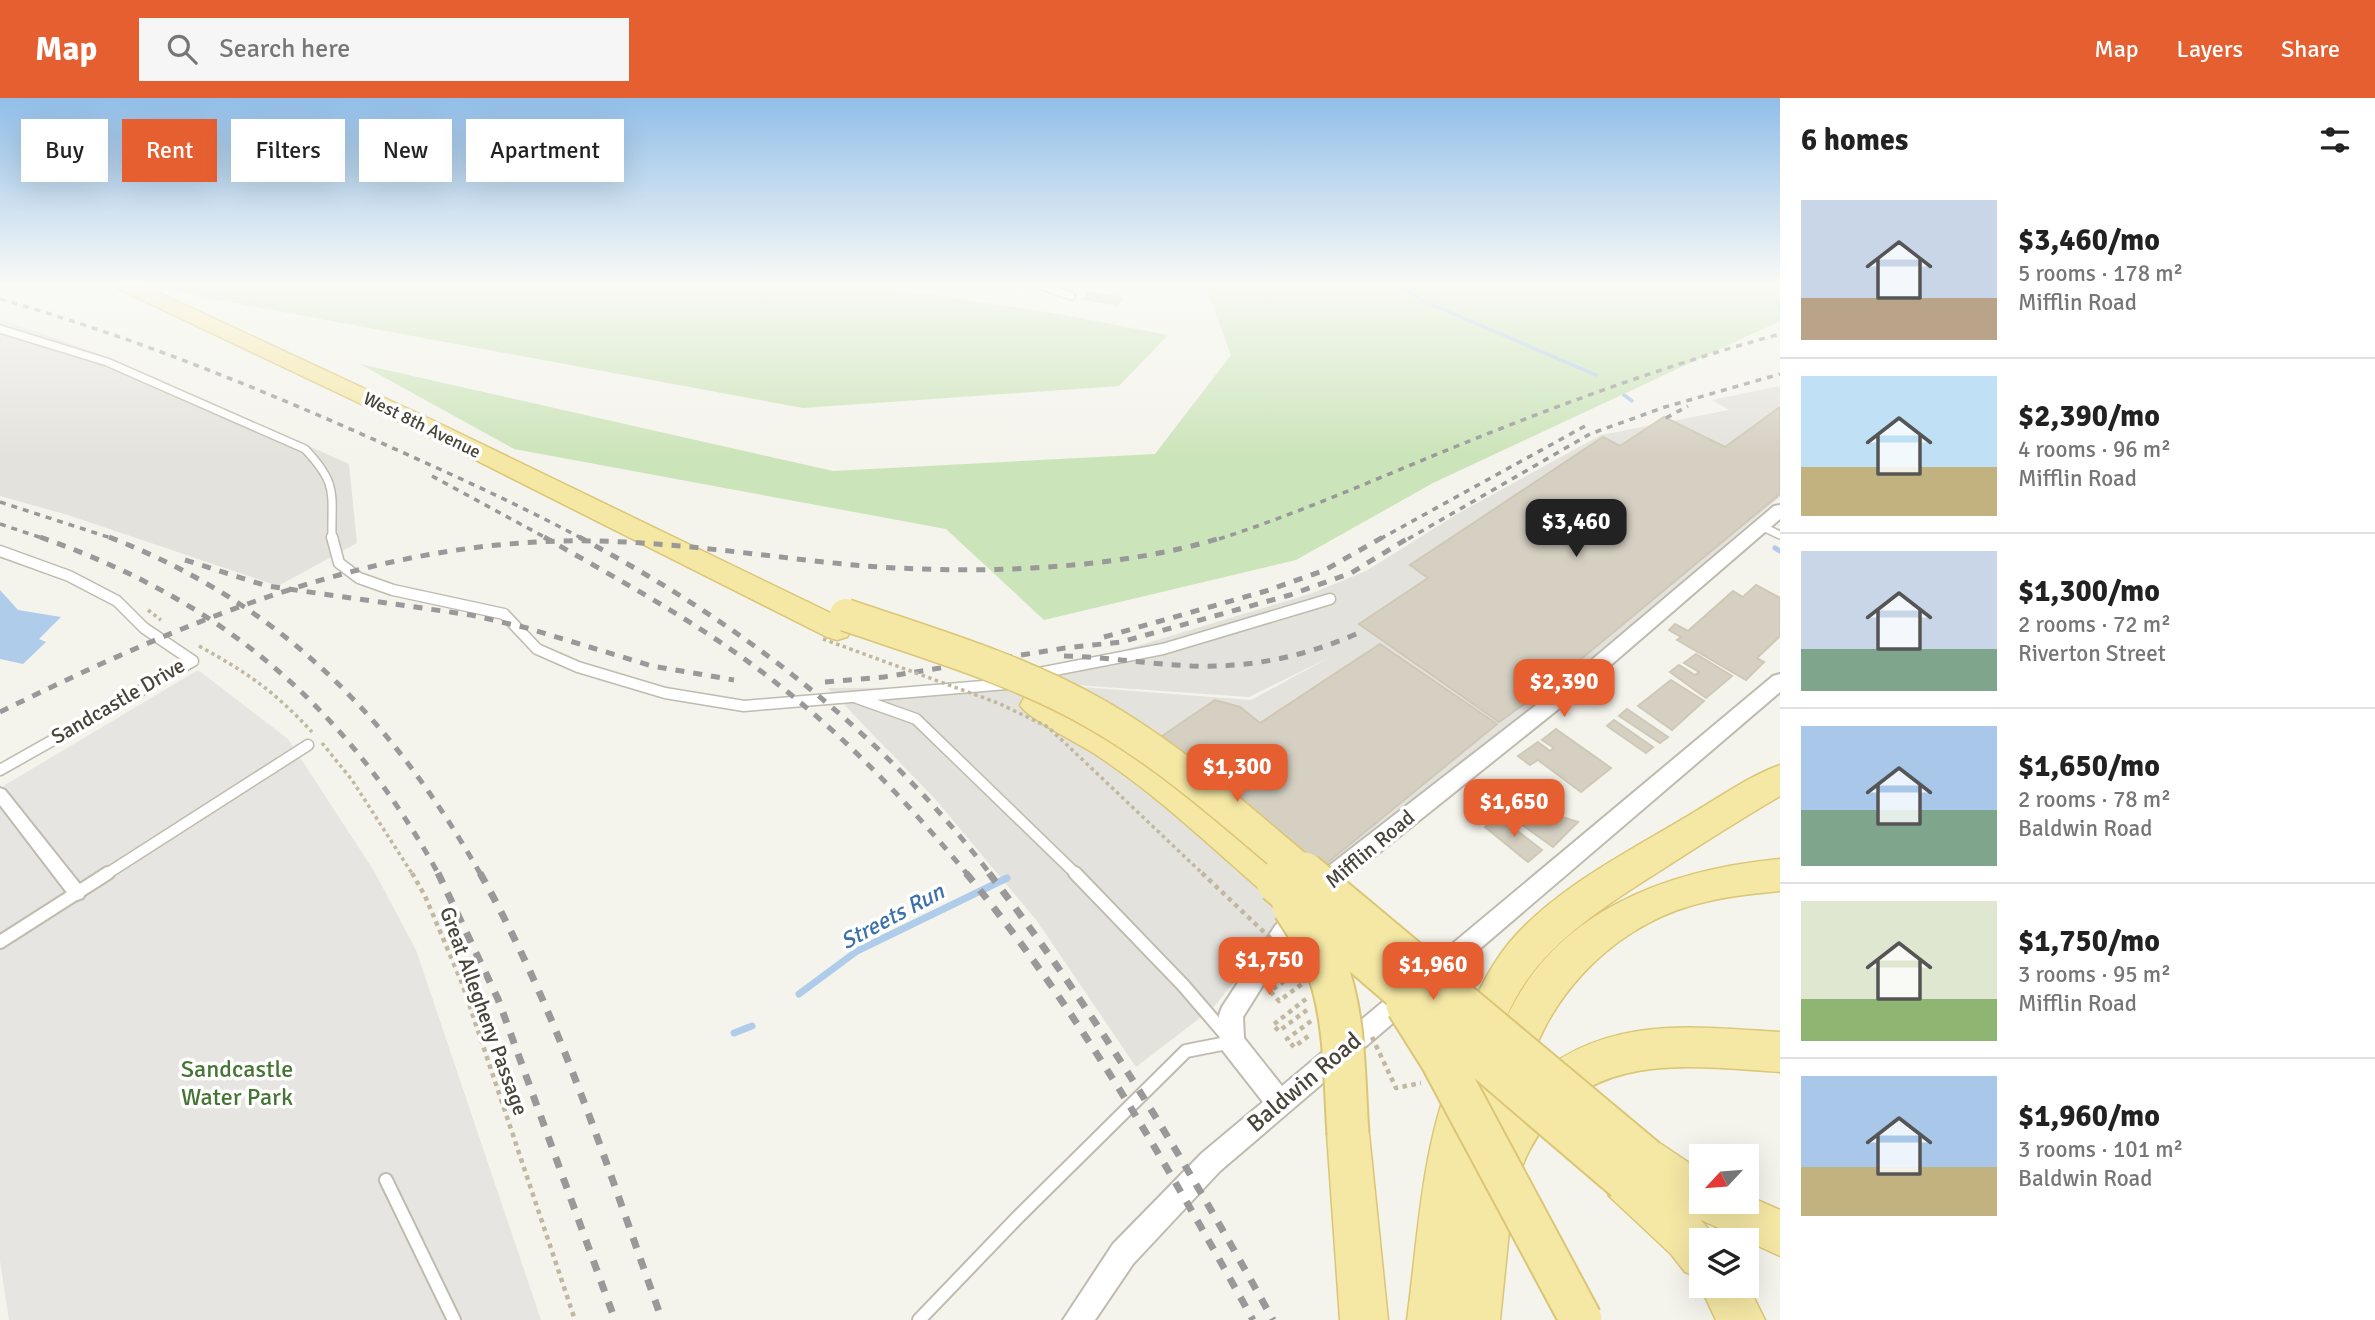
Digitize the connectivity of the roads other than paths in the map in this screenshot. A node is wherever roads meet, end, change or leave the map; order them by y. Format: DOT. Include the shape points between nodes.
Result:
graph roads {
  1 [pos="42,342"];
  2 [pos="247,342"];
  3 [pos="1780,510"];
  4 [pos="1761,526"];
  5 [pos="1780,535"];
  6 [pos="0,551"];
  7 [pos="1330,599"];
  8 [pos="835,628"];
  9 [pos="1780,681"];
  10 [pos="1011,683"];
  11 [pos="852,696"];
  12 [pos="308,745"];
  13 [pos="0,770"];
  14 [pos="1780,779"];
  15 [pos="0,793"];
  16 [pos="1780,875"];
  17 [pos="1277,882"];
  18 [pos="77,893"];
  19 [pos="1318,894"];
  20 [pos="0,942"];
  21 [pos="1362,955"];
  22 [pos="1421,983"];
  23 [pos="1232,1042"];
  24 [pos="1780,1052"];
  25 [pos="1279,1102"];
  26 [pos="1636,1170"];
  27 [pos="386,1180"];
  28 [pos="1689,1192"];
  29 [pos="1738,1214"];
  30 [pos="1487,1223"];
  31 [pos="1780,1233"];
  32 [pos="1689,1241"];
  33 [pos="1729,1298"];
  34 [pos="454,1320"];
  35 [pos="919,1320"];
  36 [pos="1078,1320"];
  37 [pos="1364,1320"];
  38 [pos="1430,1320"];
  39 [pos="1476,1320"];
  40 [pos="1581,1320"];
  41 [pos="1741,1320"];
  1 -- 11 [label="lane" via="107,362 305,449 324,469 333,488 332,538 339,563 359,578 504,614 537,649 578,667 665,693 744,706"];
  2 -- 8 [label="main road, West 8th Avenue"];
  3 -- 4 [label="street, Mifflin Road"];
  4 -- 5 [label="lane"];
  4 -- 19 [label="street, Mifflin Road" via="1570,690 1338,872"];
  6 -- 13 [label="lane, Sandcastle Drive" via="69,576 117,601 144,628 193,661"];
  7 -- 10 [label="lane" via="1163,649 1040,672"];
  8 -- 17 [label="main road" via="1036,705 1077,726 1147,771"];
  8 -- 26 [label="main road, bridge" via="1019,677 1138,739 1205,790"];
  9 -- 22 [label="street, Baldwin Road"];
  10 -- 11 [label="lane"];
  10 -- 19 [label="street" via="1108,736"];
  11 -- 23 [label="lane" via="916,719 1047,844"];
  12 -- 18 [label="lane"];
  14 -- 38 [label="main road" via="1594,893 1543,932 1509,972 1487,1011 1451,1152"];
  15 -- 18 [label="street"];
  16 -- 30 [label="main road" via="1739,876 1650,903 1598,933 1555,976 1523,1028 1504,1083"];
  17 -- 21 [label="main road, bridge"];
  17 -- 37 [label="main road, bridge" via="1329,972 1341,1031"];
  18 -- 20 [label="lane"];
  19 -- 22 [label="street"];
  19 -- 23 [label="street, Mifflin Road" via="1283,933 1231,1015"];
  21 -- 26 [label="main road, bridge"];
  21 -- 40 [label="main road, bridge" via="1406,1005 1441,1059"];
  22 -- 25 [label="street, Baldwin Road"];
  23 -- 25 [label="street"];
  23 -- 35 [label="lane" via="1186,1051"];
  24 -- 30 [label="main road" via="1647,1049 1603,1057 1568,1076 1532,1107 1506,1152"];
  25 -- 36 [label="street, Baldwin Road" via="1211,1162 1123,1254"];
  26 -- 28 [label="main road"];
  26 -- 32 [label="main road"];
  27 -- 34 [label="lane"];
  29 -- 31 [label="main road"];
  30 -- 39 [label="main road"];
  33 -- 41 [label="main road"];
}
